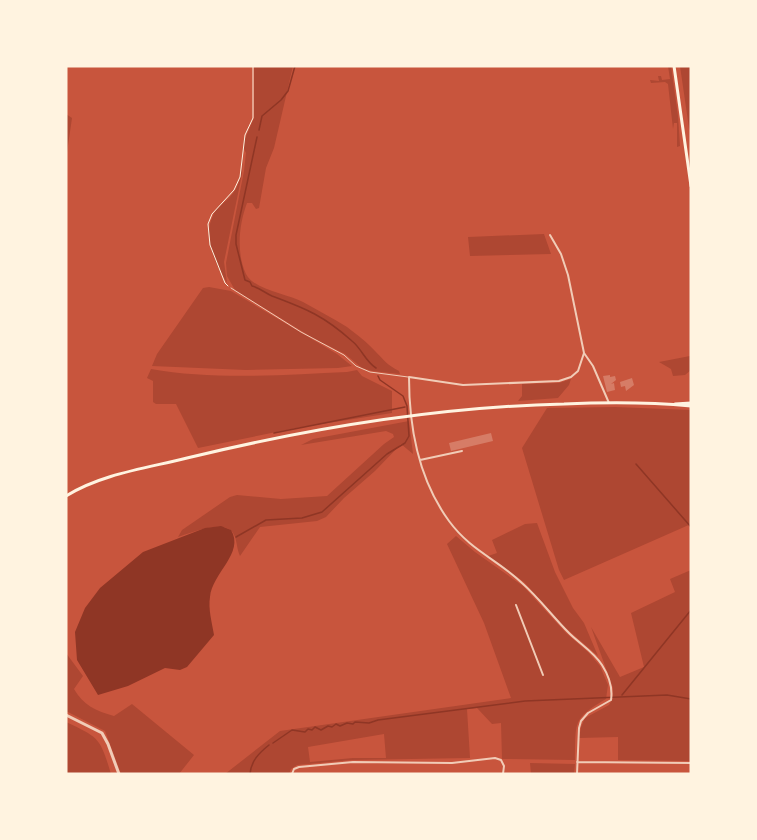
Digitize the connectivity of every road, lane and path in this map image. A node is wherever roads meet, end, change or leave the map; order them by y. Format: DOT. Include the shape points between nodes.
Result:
graph roads {
  1 [pos="253,66"];
  2 [pos="674,66"];
  3 [pos="689,162"];
  4 [pos="691,186"];
  5 [pos="550,235"];
  6 [pos="231,288"];
  7 [pos="584,353"];
  8 [pos="409,377"];
  9 [pos="609,403"];
  10 [pos="690,403"];
  11 [pos="462,451"];
  12 [pos="420,460"];
  13 [pos="66,496"];
  14 [pos="516,605"];
  15 [pos="543,675"];
  16 [pos="66,715"];
  17 [pos="577,762"];
  18 [pos="691,763"];
  19 [pos="118,774"];
  20 [pos="292,774"];
  21 [pos="503,774"];
  22 [pos="577,774"];
  1 -- 6 [label="path" via="253,118 245,135 240,177 208,224 213,255"];
  2 -- 3 [label="main road"];
  3 -- 4 [label="main road"];
  5 -- 7 [label="street" via="568,275"];
  6 -- 8 [label="lane" via="356,366 370,372"];
  7 -- 8 [label="street" via="578,371 559,381 463,385"];
  7 -- 9 [label="street"];
  8 -- 12 [label="street" via="413,432"];
  9 -- 10 [label="main road"];
  9 -- 13 [label="main road" via="417,414 313,430 86,485"];
  11 -- 12 [label="street"];
  12 -- 17 [label="street" via="455,529 481,554 522,583 597,659 608,676 611,700 581,721"];
  14 -- 15 [label="street"];
  16 -- 19 [label="street" via="102,733"];
  17 -- 18 [label="street"];
  17 -- 22 [label="street"];
  20 -- 21 [label="street" via="298,767 352,762 452,763 495,758 501,760"];
}
